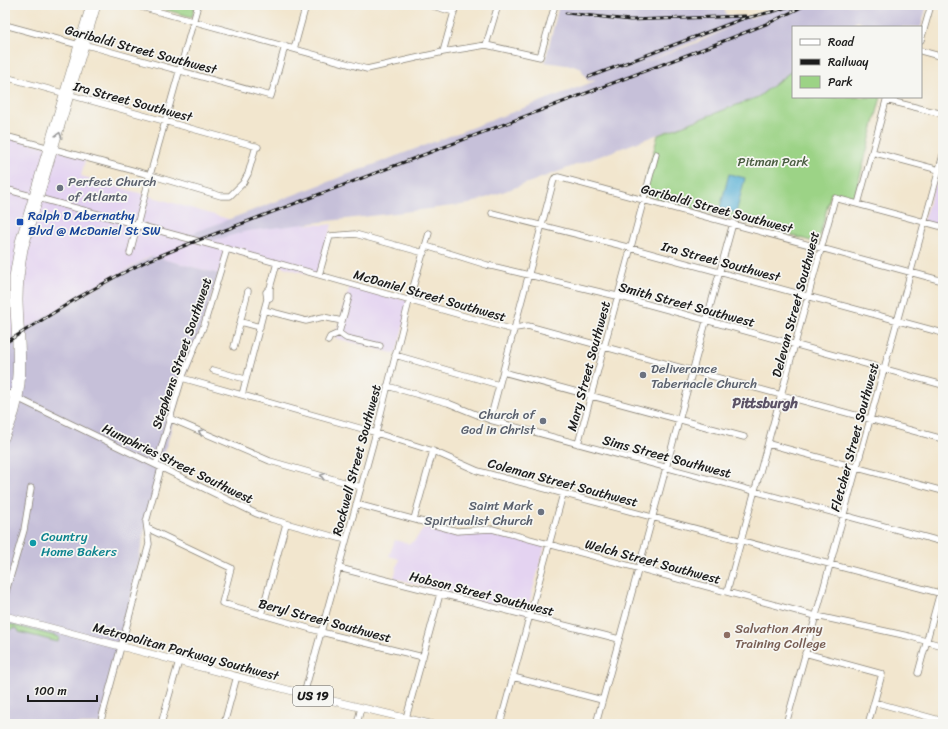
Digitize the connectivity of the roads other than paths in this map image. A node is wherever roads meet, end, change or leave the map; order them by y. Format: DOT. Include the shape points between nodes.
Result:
graph roads {
  1 [pos="90,5"];
  2 [pos="97,5"];
  3 [pos="134,5"];
  4 [pos="198,5"];
  5 [pos="306,5"];
  6 [pos="429,5"];
  7 [pos="456,5"];
  8 [pos="498,5"];
  9 [pos="555,5"];
  10 [pos="930,5"];
  11 [pos="454,12"];
  12 [pos="194,21"];
  13 [pos="5,25"];
  14 [pos="922,36"];
  15 [pos="82,45"];
  16 [pos="486,45"];
  17 [pos="285,46"];
  18 [pos="294,49"];
  19 [pos="922,51"];
  20 [pos="443,52"];
  21 [pos="943,57"];
  22 [pos="180,70"];
  23 [pos="5,77"];
  24 [pos="67,95"];
  25 [pos="887,98"];
  26 [pos="943,114"];
  27 [pos="165,120"];
  28 [pos="5,136"];
  29 [pos="51,148"];
  30 [pos="872,152"];
  31 [pos="656,154"];
  32 [pos="943,155"];
  33 [pos="939,170"];
  34 [pos="150,175"];
  35 [pos="5,189"];
  36 [pos="36,198"];
  37 [pos="644,200"];
  38 [pos="858,204"];
  39 [pos="492,213"];
  40 [pos="924,222"];
  41 [pos="733,223"];
  42 [pos="136,224"];
  43 [pos="542,225"];
  44 [pos="943,227"];
  45 [pos="430,233"];
  46 [pos="426,246"];
  47 [pos="631,248"];
  48 [pos="822,248"];
  49 [pos="227,249"];
  50 [pos="130,253"];
  51 [pos="424,253"];
  52 [pos="277,263"];
  53 [pos="720,272"];
  54 [pos="910,272"];
  55 [pos="319,275"];
  56 [pos="528,275"];
  57 [pos="943,281"];
  58 [pos="248,291"];
  59 [pos="617,296"];
  60 [pos="809,296"];
  61 [pos="349,297"];
  62 [pos="409,300"];
  63 [pos="264,310"];
  64 [pos="897,320"];
  65 [pos="342,321"];
  66 [pos="707,321"];
  67 [pos="241,322"];
  68 [pos="260,327"];
  69 [pos="514,328"];
  70 [pos="339,333"];
  71 [pos="943,333"];
  72 [pos="328,341"];
  73 [pos="796,345"];
  74 [pos="380,346"];
  75 [pos="234,347"];
  76 [pos="604,347"];
  77 [pos="395,355"];
  78 [pos="884,369"];
  79 [pos="213,370"];
  80 [pos="503,372"];
  81 [pos="693,372"];
  82 [pos="182,378"];
  83 [pos="245,380"];
  84 [pos="499,385"];
  85 [pos="943,385"];
  86 [pos="387,386"];
  87 [pos="5,392"];
  88 [pos="243,392"];
  89 [pos="591,396"];
  90 [pos="782,396"];
  91 [pos="17,397"];
  92 [pos="170,418"];
  93 [pos="490,420"];
  94 [pos="680,420"];
  95 [pos="871,420"];
  96 [pos="5,424"];
  97 [pos="376,433"];
  98 [pos="744,437"];
  99 [pos="5,438"];
  100 [pos="943,439"];
  101 [pos="578,444"];
  102 [pos="769,444"];
  103 [pos="433,451"];
  104 [pos="159,466"];
  105 [pos="667,467"];
  106 [pos="857,468"];
  107 [pos="361,487"];
  108 [pos="31,488"];
  109 [pos="756,491"];
  110 [pos="943,491"];
  111 [pos="563,494"];
  112 [pos="356,504"];
  113 [pos="844,515"];
  114 [pos="653,517"];
  115 [pos="414,519"];
  116 [pos="286,524"];
  117 [pos="147,528"];
  118 [pos="346,540"];
  119 [pos="742,541"];
  120 [pos="943,542"];
  121 [pos="549,544"];
  122 [pos="830,564"];
  123 [pos="339,568"];
  124 [pos="639,568"];
  125 [pos="943,581"];
  126 [pos="727,592"];
  127 [pos="941,593"];
  128 [pos="440,594"];
  129 [pos="5,595"];
  130 [pos="261,615"];
  131 [pos="5,616"];
  132 [pos="816,616"];
  133 [pos="530,617"];
  134 [pos="321,632"];
  135 [pos="619,639"];
  136 [pos="926,641"];
  137 [pos="121,646"];
  138 [pos="943,646"];
  139 [pos="806,653"];
  140 [pos="423,657"];
  141 [pos="179,661"];
  142 [pos="918,673"];
  143 [pos="237,676"];
  144 [pos="513,677"];
  145 [pos="304,694"];
  146 [pos="602,700"];
  147 [pos="874,702"];
  148 [pos="361,708"];
  149 [pos="406,718"];
  150 [pos="943,720"];
  151 [pos="100,724"];
  152 [pos="161,724"];
  153 [pos="224,724"];
  154 [pos="357,724"];
  155 [pos="430,724"];
  156 [pos="500,724"];
  157 [pos="596,724"];
  158 [pos="786,724"];
  159 [pos="868,724"];
  1 -- 15 [label="main road"];
  2 -- 15 [label="main road"];
  3 -- 12 [label="street"];
  4 -- 12 [label="street"];
  5 -- 18 [label="street"];
  6 -- 11 [label="street"];
  7 -- 11 [label="street"];
  8 -- 16 [label="street"];
  9 -- 16 [label="street" via="540,57"];
  10 -- 14 [label="street"];
  11 -- 20 [label="street"];
  12 -- 17 [label="street"];
  12 -- 22 [label="street"];
  13 -- 15 [label="street, Garibaldi Street Southwest"];
  15 -- 22 [label="street, Garibaldi Street Southwest"];
  15 -- 24 [label="main road"];
  16 -- 20 [label="street"];
  17 -- 18 [label="street"];
  17 -- 22 [label="street, Garibaldi Street Southwest" via="271,96"];
  18 -- 20 [label="street" via="367,69"];
  19 -- 21 [label="street"];
  22 -- 27 [label="street"];
  23 -- 24 [label="street, Ira Street Southwest"];
  24 -- 27 [label="street, Ira Street Southwest"];
  24 -- 29 [label="main road"];
  25 -- 26 [label="street"];
  25 -- 30 [label="street"];
  27 -- 34 [label="street"];
  27 -- 34 [label="street, Ira Street Southwest" via="257,146 248,174 230,196 221,196"];
  28 -- 29 [label="street"];
  29 -- 34 [label="street"];
  29 -- 36 [label="main road"];
  30 -- 33 [label="street"];
  30 -- 38 [label="street"];
  31 -- 37 [label="street, Mary Street Southwest"];
  32 -- 33 [label="street, Fletcher Street Southwest"];
  33 -- 40 [label="street, Fletcher Street Southwest"];
  34 -- 42 [label="street"];
  35 -- 36 [label="street, McDaniel Street Southwest"];
  36 -- 42 [label="street, McDaniel Street Southwest"];
  36 -- 91 [label="main road" via="20,272 22,384"];
  37 -- 41 [label="street, Garibaldi Street Southwest"];
  37 -- 43 [label="street, Garibaldi Street Southwest" via="558,177 554,179"];
  37 -- 47 [label="street, Mary Street Southwest"];
  38 -- 40 [label="street"];
  38 -- 48 [label="street, Delevan Street Southwest" via="835,198"];
  39 -- 43 [label="street, Ira Street Southwest"];
  40 -- 44 [label="street"];
  40 -- 54 [label="street, Fletcher Street Southwest"];
  41 -- 48 [label="street, Garibaldi Street Southwest"];
  41 -- 53 [label="street"];
  42 -- 49 [label="street, McDaniel Street Southwest"];
  42 -- 50 [label="street"];
  43 -- 47 [label="street, Ira Street Southwest"];
  43 -- 56 [label="street"];
  45 -- 46 [label="street, Rockwell Street Southwest"];
  46 -- 51 [label="street, Rockwell Street Southwest"];
  46 -- 56 [label="street, Smith Street Southwest"];
  47 -- 53 [label="street, Ira Street Southwest"];
  47 -- 59 [label="street, Mary Street Southwest"];
  48 -- 54 [label="street, Garibaldi Street Southwest"];
  48 -- 60 [label="street, Delevan Street Southwest"];
  49 -- 52 [label="street, McDaniel Street Southwest"];
  49 -- 82 [label="street, Stephens Street Southwest" via="204,325"];
  51 -- 55 [label="street" via="355,234 330,236"];
  51 -- 62 [label="street, Rockwell Street Southwest"];
  52 -- 55 [label="street, McDaniel Street Southwest"];
  52 -- 63 [label="street" via="270,298 267,299"];
  53 -- 60 [label="street, Ira Street Southwest"];
  53 -- 66 [label="street"];
  54 -- 57 [label="street, Garibaldi Street Southwest"];
  54 -- 64 [label="street, Fletcher Street Southwest"];
  55 -- 62 [label="street, McDaniel Street Southwest"];
  56 -- 59 [label="street, Smith Street Southwest"];
  56 -- 69 [label="street"];
  58 -- 67 [label="street"];
  59 -- 66 [label="street, Smith Street Southwest"];
  59 -- 76 [label="street, Mary Street Southwest"];
  60 -- 64 [label="street, Ira Street Southwest"];
  60 -- 73 [label="street, Delevan Street Southwest"];
  61 -- 65 [label="street"];
  62 -- 69 [label="street, McDaniel Street Southwest"];
  62 -- 77 [label="street, Rockwell Street Southwest"];
  63 -- 65 [label="street" via="306,321 323,317"];
  63 -- 68 [label="street"];
  64 -- 71 [label="street, Ira Street Southwest"];
  64 -- 78 [label="street, Fletcher Street Southwest"];
  65 -- 70 [label="street"];
  66 -- 73 [label="street, Smith Street Southwest"];
  66 -- 81 [label="street"];
  67 -- 68 [label="street"];
  67 -- 75 [label="street"];
  68 -- 83 [label="street"];
  69 -- 76 [label="street, McDaniel Street Southwest" via="528,326"];
  69 -- 80 [label="street"];
  70 -- 72 [label="street" via="330,337"];
  70 -- 74 [label="street" via="346,338"];
  73 -- 78 [label="street, Smith Street Southwest"];
  73 -- 90 [label="street, Delevan Street Southwest"];
  76 -- 81 [label="street, McDaniel Street Southwest"];
  76 -- 89 [label="street, Mary Street Southwest"];
  77 -- 84 [label="street"];
  77 -- 86 [label="street, Rockwell Street Southwest"];
  78 -- 85 [label="street, Smith Street Southwest"];
  78 -- 95 [label="street, Fletcher Street Southwest"];
  79 -- 83 [label="street"];
  80 -- 84 [label="street"];
  80 -- 89 [label="street"];
  81 -- 90 [label="street, McDaniel Street Southwest"];
  81 -- 94 [label="street"];
  82 -- 88 [label="street, Coleman Street Southwest"];
  82 -- 92 [label="street, Stephens Street Southwest"];
  83 -- 88 [label="street"];
  84 -- 93 [label="street"];
  86 -- 93 [label="street, Sims Street Southwest" via="448,403"];
  86 -- 97 [label="street, Rockwell Street Southwest"];
  87 -- 91 [label="street, Humphries Street Southwest"];
  88 -- 97 [label="street, Coleman Street Southwest"];
  89 -- 94 [label="street"];
  89 -- 101 [label="street, Mary Street Southwest"];
  90 -- 95 [label="street, McDaniel Street Southwest"];
  90 -- 102 [label="street, Delevan Street Southwest"];
  91 -- 96 [label="main road"];
  91 -- 99 [label="main road"];
  91 -- 104 [label="street, Humphries Street Southwest"];
  92 -- 104 [label="street, Stephens Street Southwest"];
  107 -- 92 [label="street, one-way" via="270,461"];
  93 -- 101 [label="street, Sims Street Southwest"];
  94 -- 98 [label="street"];
  94 -- 105 [label="street"];
  95 -- 100 [label="street, McDaniel Street Southwest"];
  95 -- 106 [label="street, Fletcher Street Southwest"];
  97 -- 103 [label="street, Coleman Street Southwest"];
  97 -- 107 [label="street, Rockwell Street Southwest"];
  101 -- 105 [label="street, Sims Street Southwest"];
  102 -- 106 [label="street"];
  102 -- 109 [label="street, Delevan Street Southwest"];
  103 -- 111 [label="street, Coleman Street Southwest" via="478,471"];
  103 -- 115 [label="street"];
  104 -- 116 [label="street, Humphries Street Southwest" via="257,514"];
  104 -- 117 [label="street, Stephens Street Southwest" via="146,522"];
  105 -- 109 [label="street, Sims Street Southwest"];
  105 -- 114 [label="street"];
  106 -- 110 [label="street"];
  106 -- 113 [label="street, Fletcher Street Southwest"];
  107 -- 112 [label="street, Rockwell Street Southwest"];
  108 -- 129 [label="street" via="24,530"];
  109 -- 113 [label="street, Sims Street Southwest"];
  109 -- 119 [label="street, Delevan Street Southwest"];
  111 -- 114 [label="street, Coleman Street Southwest"];
  111 -- 121 [label="street"];
  112 -- 115 [label="street, Welch Street Southwest"];
  112 -- 118 [label="street, Rockwell Street Southwest"];
  113 -- 120 [label="street, Sims Street Southwest"];
  113 -- 122 [label="street, Fletcher Street Southwest"];
  114 -- 119 [label="street, Coleman Street Southwest"];
  114 -- 124 [label="street"];
  115 -- 121 [label="street, Welch Street Southwest" via="458,531 492,529"];
  116 -- 118 [label="street, Humphries Street Southwest"];
  116 -- 130 [label="street"];
  117 -- 130 [label="street, Beryl Street Southwest" via="231,568 222,603"];
  117 -- 137 [label="street, Stephens Street Southwest" via="150,544"];
  118 -- 123 [label="street, Rockwell Street Southwest"];
  119 -- 122 [label="street, Coleman Street Southwest"];
  119 -- 126 [label="street, Delevan Street Southwest"];
  121 -- 124 [label="street, Welch Street Southwest"];
  121 -- 133 [label="street"];
  122 -- 127 [label="street, Coleman Street Southwest"];
  122 -- 132 [label="street, Fletcher Street Southwest"];
  123 -- 128 [label="street, Hobson Street Southwest"];
  123 -- 134 [label="street, Rockwell Street Southwest"];
  124 -- 126 [label="street, Welch Street Southwest"];
  124 -- 135 [label="street"];
  125 -- 127 [label="street"];
  126 -- 132 [label="street, Welch Street Southwest"];
  127 -- 136 [label="street"];
  128 -- 133 [label="street, Hobson Street Southwest"];
  128 -- 140 [label="street"];
  130 -- 134 [label="street, Beryl Street Southwest"];
  131 -- 137 [label="main road, Metropolitan Parkway Southwest / US 19"];
  132 -- 136 [label="street, Welch Street Southwest"];
  132 -- 139 [label="street, Fletcher Street Southwest"];
  133 -- 135 [label="street, Hobson Street Southwest"];
  133 -- 144 [label="street"];
  134 -- 140 [label="street, Beryl Street Southwest"];
  134 -- 145 [label="street, Rockwell Street Southwest"];
  135 -- 146 [label="street"];
  136 -- 138 [label="street, Welch Street Southwest"];
  136 -- 142 [label="street"];
  137 -- 141 [label="main road, Metropolitan Parkway Southwest / US 19"];
  137 -- 151 [label="street, Stephens Street Southwest"];
  139 -- 147 [label="street" via="882,674"];
  139 -- 158 [label="street, Fletcher Street Southwest"];
  140 -- 149 [label="street"];
  141 -- 143 [label="main road, Metropolitan Parkway Southwest / US 19"];
  141 -- 152 [label="street"];
  143 -- 145 [label="main road, Metropolitan Parkway Southwest / US 19"];
  143 -- 153 [label="street"];
  144 -- 146 [label="street"];
  144 -- 156 [label="street"];
  145 -- 148 [label="main road, Metropolitan Parkway Southwest / US 19"];
  146 -- 157 [label="street"];
  147 -- 150 [label="street"];
  147 -- 159 [label="street"];
  148 -- 149 [label="main road, Metropolitan Parkway Southwest / US 19"];
  148 -- 154 [label="street"];
  149 -- 155 [label="main road, Metropolitan Parkway Southwest / US 19"];
}
